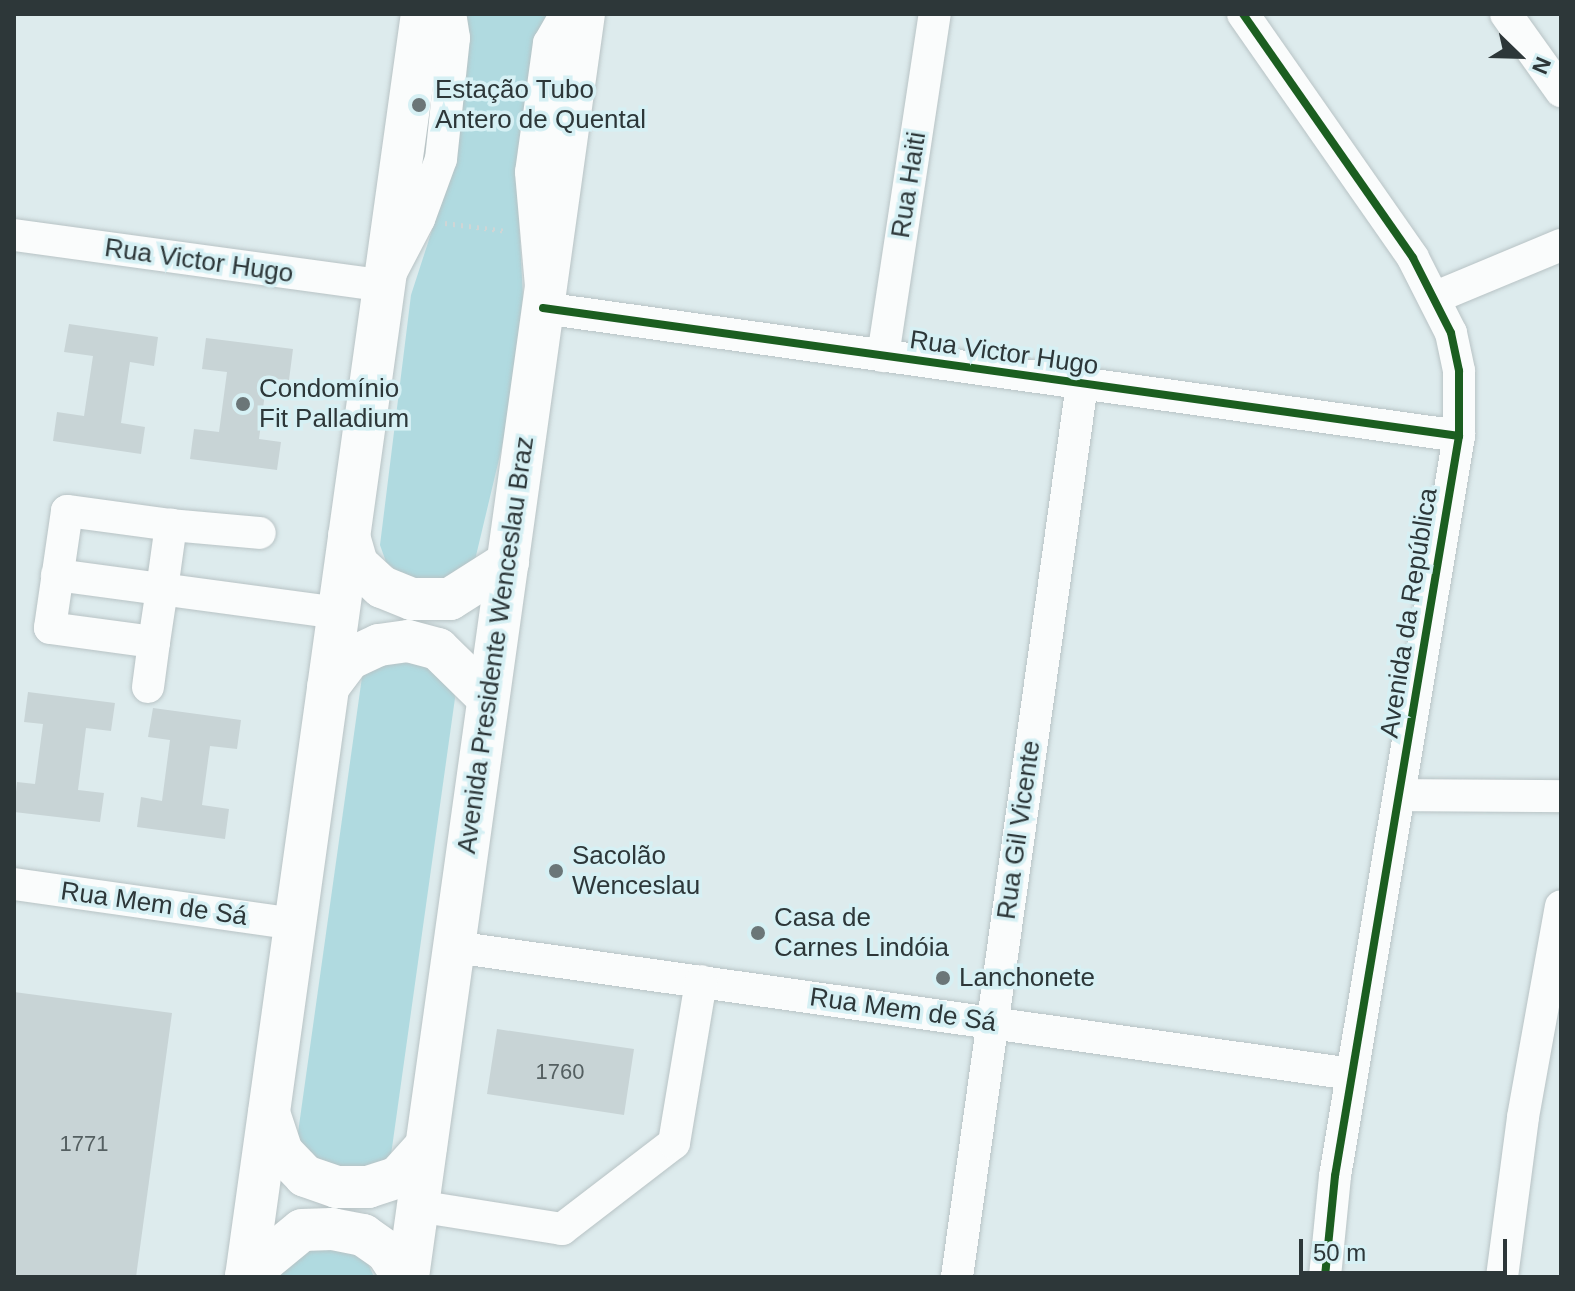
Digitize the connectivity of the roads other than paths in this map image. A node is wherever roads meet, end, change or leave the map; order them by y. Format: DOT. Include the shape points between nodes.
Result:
graph roads {
  1 [pos="422,14"];
  2 [pos="450,14"];
  3 [pos="566,14"];
  4 [pos="584,14"];
  5 [pos="935,14"];
  6 [pos="1243,14"];
  7 [pos="1506,14"];
  8 [pos="1561,91"];
  9 [pos="14,235"];
  10 [pos="1561,245"];
  11 [pos="384,286"];
  12 [pos="1436,297"];
  13 [pos="543,308"];
  14 [pos="883,356"];
  15 [pos="1082,384"];
  16 [pos="1459,436"];
  17 [pos="171,525"];
  18 [pos="260,533"];
  19 [pos="349,536"];
  20 [pos="508,562"];
  21 [pos="57,575"];
  22 [pos="162,589"];
  23 [pos="338,613"];
  24 [pos="154,642"];
  25 [pos="148,687"];
  26 [pos="328,687"];
  27 [pos="488,698"];
  28 [pos="1399,795"];
  29 [pos="1561,796"];
  30 [pos="14,884"];
  31 [pos="1561,906"];
  32 [pos="295,924"];
  33 [pos="454,947"];
  34 [pos="701,981"];
  35 [pos="992,1023"];
  36 [pos="1352,1074"];
  37 [pos="269,1113"];
  38 [pos="426,1146"];
  39 [pos="417,1206"];
  40 [pos="246,1276"];
  41 [pos="405,1277"];
  42 [pos="957,1277"];
  43 [pos="1325,1277"];
  44 [pos="1502,1277"];
  1 -- 11 [label="main road"];
  2 -- 11 [label="street" via="454,38 441,159 419,219"];
  3 -- 13 [label="street" via="549,43 531,172"];
  4 -- 13 [label="main road, Avenida Presidente Wenceslau Braz"];
  5 -- 14 [label="street, Rua Haiti"];
  6 -- 12 [label="street, Avenida da República"];
  7 -- 8 [label="street"];
  9 -- 11 [label="street, Rua Victor Hugo"];
  10 -- 12 [label="street"];
  11 -- 19 [label="main road"];
  12 -- 16 [label="street, Avenida da República" via="1459,371"];
  13 -- 14 [label="street, Rua Victor Hugo"];
  13 -- 20 [label="main road, Avenida Presidente Wenceslau Braz"];
  14 -- 15 [label="street, Rua Victor Hugo"];
  15 -- 16 [label="street, Rua Victor Hugo"];
  15 -- 35 [label="street, Rua Gil Vicente"];
  16 -- 28 [label="street, Avenida da República"];
  17 -- 18 [label="street"];
  17 -- 21 [label="street" via="67,511"];
  17 -- 22 [label="street"];
  19 -- 20 [label="main road" via="357,564 382,587 412,599 450,599"];
  19 -- 23 [label="main road"];
  20 -- 27 [label="main road, Avenida Presidente Wenceslau Braz"];
  21 -- 22 [label="street"];
  21 -- 24 [label="street" via="50,628"];
  22 -- 23 [label="street"];
  22 -- 24 [label="street"];
  23 -- 26 [label="main road"];
  24 -- 25 [label="street"];
  26 -- 27 [label="main road" via="349,659 379,645 408,641 438,649"];
  26 -- 32 [label="main road"];
  27 -- 33 [label="main road, Avenida Presidente Wenceslau Braz"];
  28 -- 29 [label="street"];
  28 -- 36 [label="street, Avenida da República"];
  30 -- 32 [label="street, Rua Mem de Sá"];
  31 -- 44 [label="street" via="1523,1117"];
  32 -- 37 [label="main road"];
  33 -- 34 [label="street, Rua Mem de Sá"];
  33 -- 38 [label="main road, Avenida Presidente Wenceslau Braz"];
  34 -- 35 [label="street, Rua Mem de Sá"];
  34 -- 39 [label="street" via="674,1143 562,1229"];
  35 -- 36 [label="street, Rua Mem de Sá"];
  35 -- 42 [label="street, Rua Gil Vicente"];
  36 -- 43 [label="street, Avenida da República"];
  37 -- 38 [label="main road" via="282,1152 305,1176 337,1187 368,1187 398,1177"];
  37 -- 40 [label="main road"];
  38 -- 39 [label="main road, Avenida Presidente Wenceslau Braz"];
  39 -- 41 [label="main road, Avenida Presidente Wenceslau Braz"];
  40 -- 41 [label="main road" via="302,1230 332,1229 363,1235 387,1252"];
}
